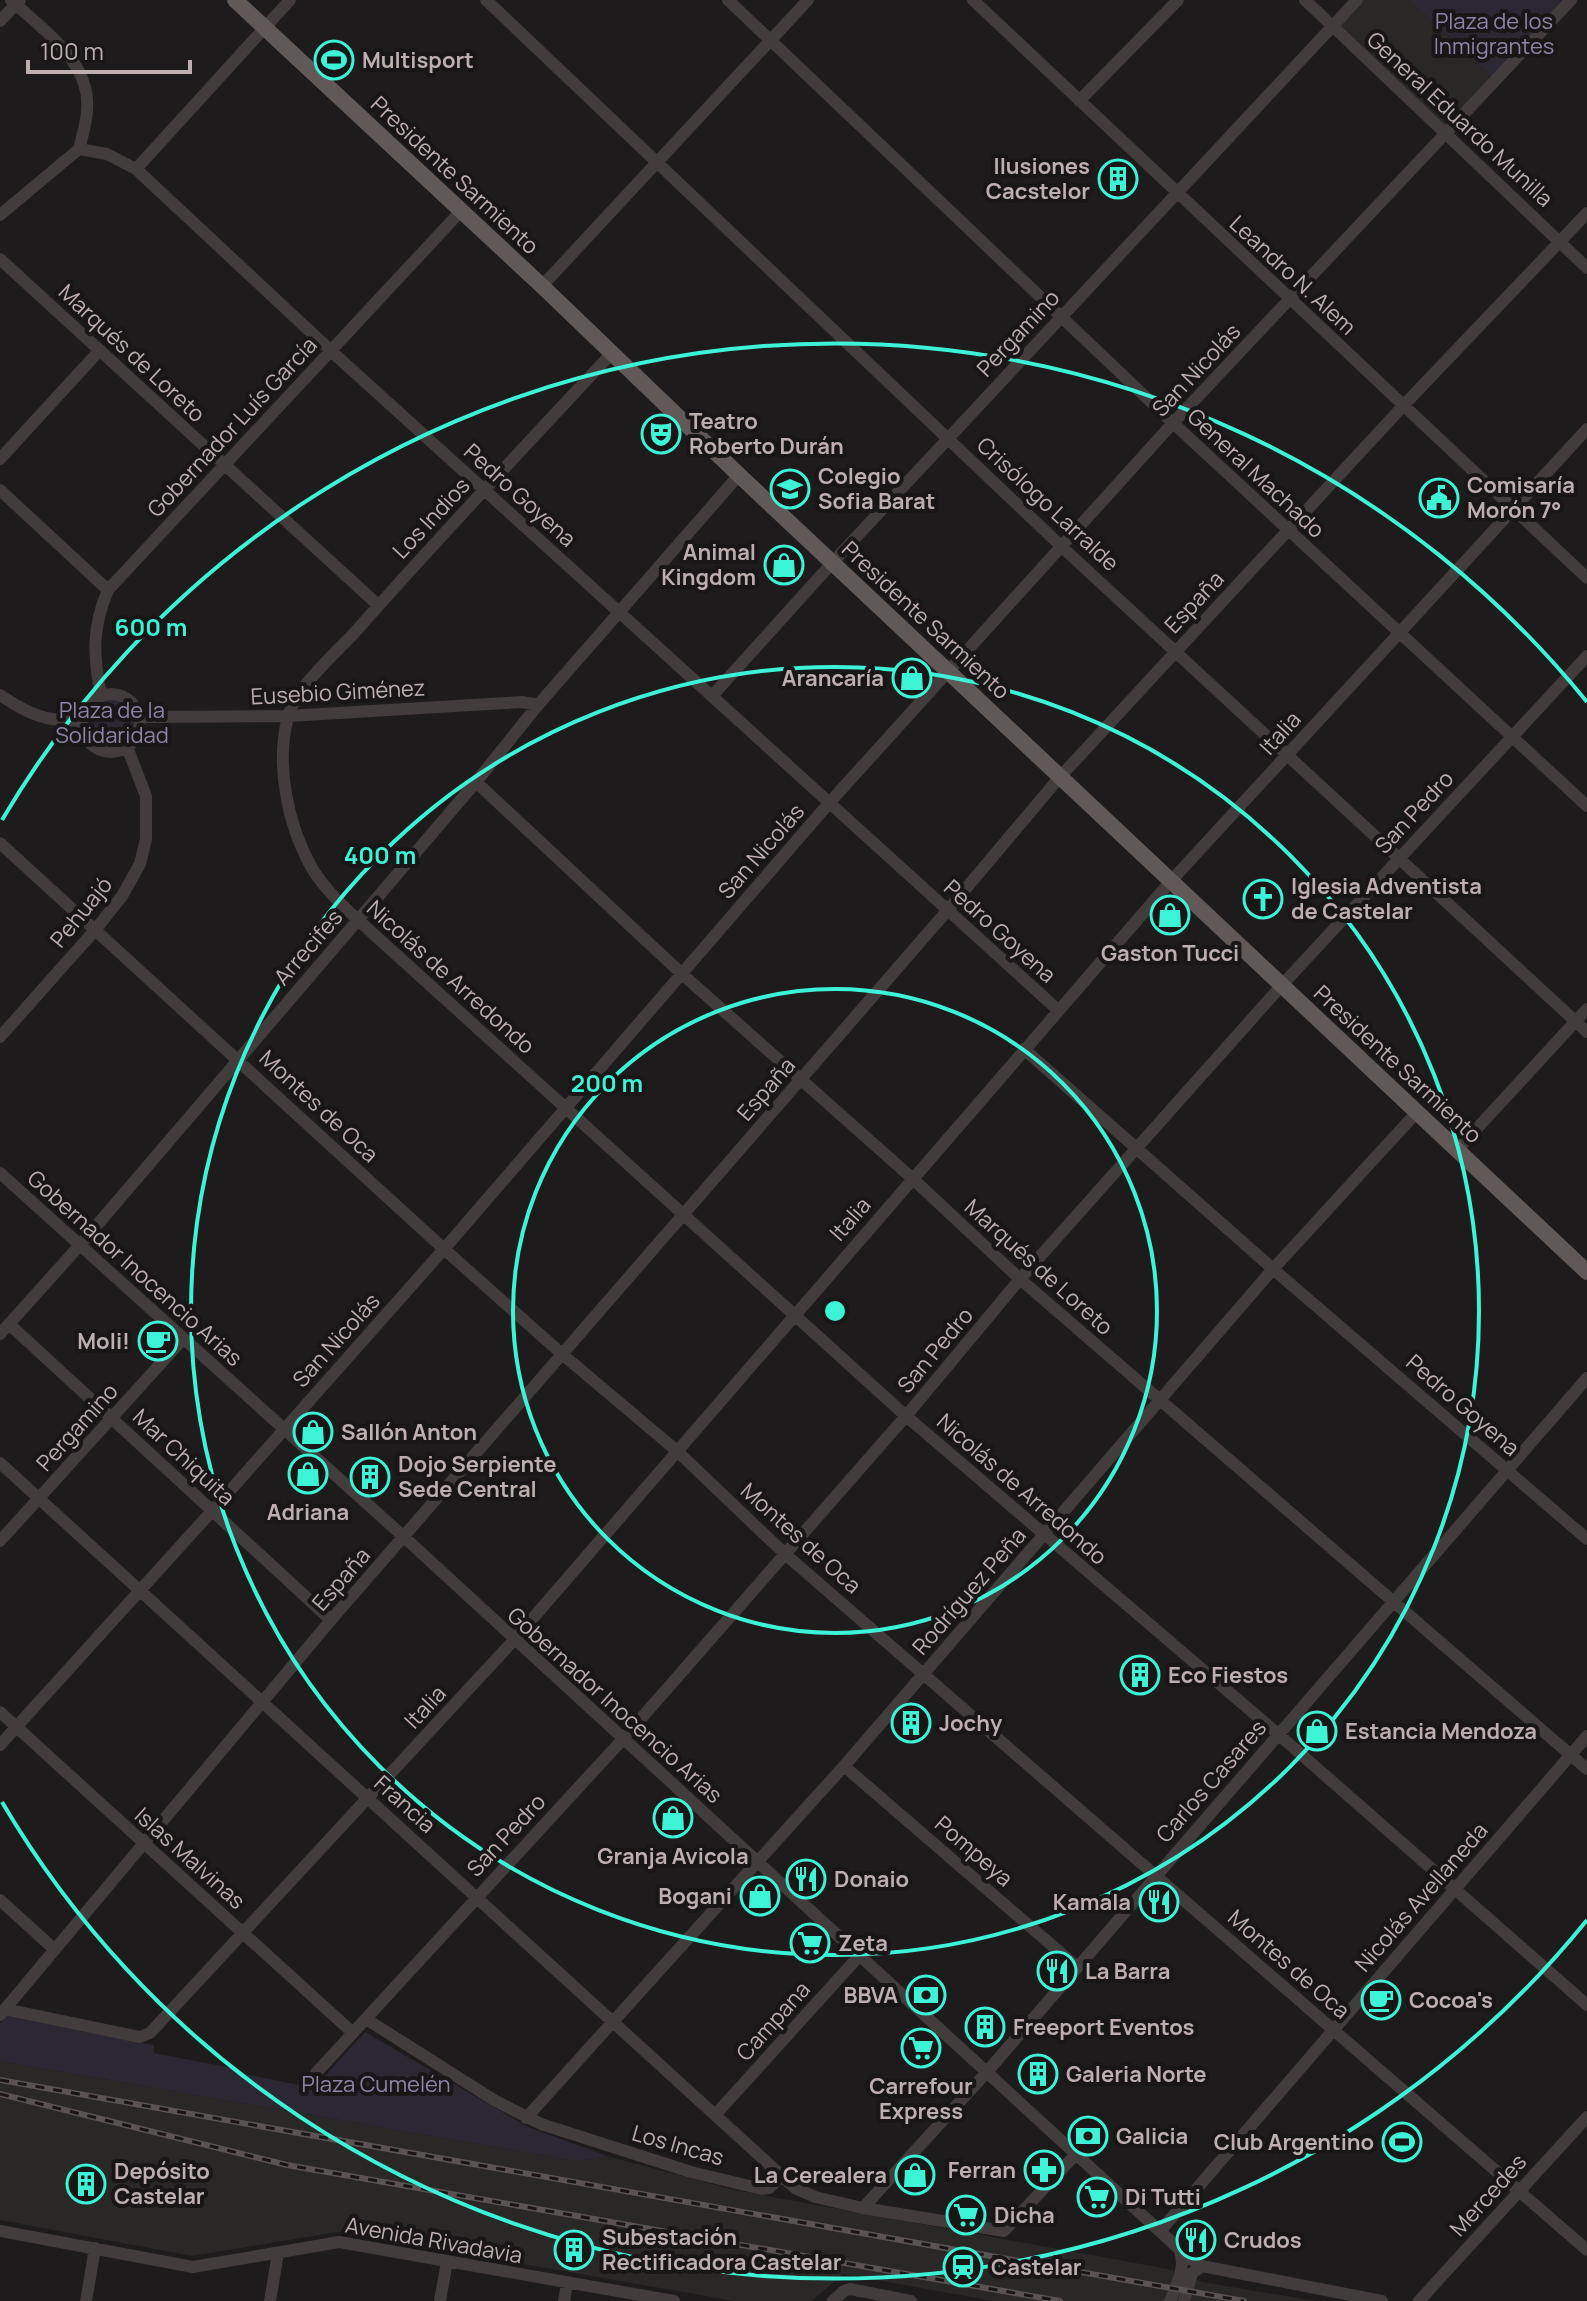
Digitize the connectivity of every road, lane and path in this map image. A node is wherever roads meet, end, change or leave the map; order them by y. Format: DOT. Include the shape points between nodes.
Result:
graph roads {
  1 [pos="235,0"];
  2 [pos="290,0"];
  3 [pos="486,0"];
  4 [pos="728,0"];
  5 [pos="808,0"];
  6 [pos="973,0"];
  7 [pos="994,0"];
  8 [pos="1178,0"];
  9 [pos="1305,0"];
  10 [pos="1357,0"];
  11 [pos="1571,0"];
  12 [pos="16,1"];
  13 [pos="984,11"];
  14 [pos="0,21"];
  15 [pos="1333,26"];
  16 [pos="265,28"];
  17 [pos="770,39"];
  18 [pos="1079,101"];
  19 [pos="1446,132"];
  20 [pos="79,149"];
  21 [pos="659,161"];
  22 [pos="136,169"];
  23 [pos="1177,193"];
  24 [pos="460,212"];
  25 [pos="1587,213"];
  26 [pos="0,215"];
  27 [pos="1560,241"];
  28 [pos="0,259"];
  29 [pos="1587,268"];
  30 [pos="542,286"];
  31 [pos="1290,299"];
  32 [pos="1061,315"];
  33 [pos="100,350"];
  34 [pos="330,350"];
  35 [pos="612,353"];
  36 [pos="1403,406"];
  37 [pos="1173,423"];
  38 [pos="1587,429"];
  39 [pos="948,438"];
  40 [pos="0,459"];
  41 [pos="225,466"];
  42 [pos="739,475"];
  43 [pos="0,490"];
  44 [pos="485,490"];
  45 [pos="1513,508"];
  46 [pos="1289,530"];
  47 [pos="1062,547"];
  48 [pos="833,562"];
  49 [pos="1587,578"];
  50 [pos="108,590"];
  51 [pos="378,605"];
  52 [pos="618,612"];
  53 [pos="1399,632"];
  54 [pos="1177,650"];
  55 [pos="1587,656"];
  56 [pos="949,671"];
  57 [pos="101,695"];
  58 [pos="712,696"];
  59 [pos="3,701"];
  60 [pos="538,705"];
  61 [pos="288,716"];
  62 [pos="140,717"];
  63 [pos="82,720"];
  64 [pos="1513,734"];
  65 [pos="127,747"];
  66 [pos="1288,753"];
  67 [pos="1059,778"];
  68 [pos="476,782"];
  69 [pos="830,802"];
  70 [pos="1587,806"];
  71 [pos="0,843"];
  72 [pos="1399,858"];
  73 [pos="1171,881"];
  74 [pos="947,911"];
  75 [pos="358,920"];
  76 [pos="96,929"];
  77 [pos="682,974"];
  78 [pos="1282,985"];
  79 [pos="1587,1009"];
  80 [pos="1058,1010"];
  81 [pos="1576,1021"];
  82 [pos="1587,1032"];
  83 [pos="0,1037"];
  84 [pos="1024,1049"];
  85 [pos="238,1059"];
  86 [pos="800,1079"];
  87 [pos="566,1108"];
  88 [pos="1417,1112"];
  89 [pos="1136,1150"];
  90 [pos="1457,1150"];
  91 [pos="0,1173"];
  92 [pos="912,1178"];
  93 [pos="683,1215"];
  94 [pos="80,1245"];
  95 [pos="444,1249"];
  96 [pos="1273,1269"];
  97 [pos="1587,1272"];
  98 [pos="1020,1279"];
  99 [pos="795,1313"];
  100 [pos="4,1329"];
  101 [pos="183,1339"];
  102 [pos="562,1354"];
  103 [pos="1587,1378"];
  104 [pos="1160,1401"];
  105 [pos="906,1416"];
  106 [pos="112,1418"];
  107 [pos="283,1429"];
  108 [pos="677,1451"];
  109 [pos="0,1463"];
  110 [pos="1507,1470"];
  111 [pos="39,1498"];
  112 [pos="212,1511"];
  113 [pos="1043,1535"];
  114 [pos="404,1537"];
  115 [pos="1587,1539"];
  116 [pos="0,1541"];
  117 [pos="785,1554"];
  118 [pos="141,1590"];
  119 [pos="1393,1602"];
  120 [pos="331,1620"];
  121 [pos="514,1640"];
  122 [pos="924,1674"];
  123 [pos="263,1701"];
  124 [pos="0,1712"];
  125 [pos="16,1727"];
  126 [pos="1278,1734"];
  127 [pos="1587,1736"];
  128 [pos="623,1739"];
  129 [pos="0,1745"];
  130 [pos="1571,1754"];
  131 [pos="844,1766"];
  132 [pos="1587,1769"];
  133 [pos="367,1798"];
  134 [pos="144,1842"];
  135 [pos="758,1862"];
  136 [pos="1156,1875"];
  137 [pos="1455,1887"];
  138 [pos="477,1896"];
  139 [pos="0,1900"];
  140 [pos="244,1933"];
  141 [pos="54,1949"];
  142 [pos="860,1955"];
  143 [pos="1077,1967"];
  144 [pos="1587,1983"];
  145 [pos="1576,1996"];
  146 [pos="1587,2005"];
  147 [pos="2,2012"];
  148 [pos="366,2019"];
  149 [pos="613,2023"];
  150 [pos="1333,2029"];
  151 [pos="353,2033"];
  152 [pos="316,2073"];
  153 [pos="986,2073"];
  154 [pos="716,2114"];
  155 [pos="526,2118"];
  156 [pos="1585,2122"];
  157 [pos="1076,2154"];
  158 [pos="782,2176"];
  159 [pos="1519,2191"];
  160 [pos="863,2208"];
  161 [pos="1161,2230"];
  162 [pos="0,2231"];
  163 [pos="95,2248"];
  164 [pos="1179,2248"];
  165 [pos="1587,2250"];
  166 [pos="278,2253"];
  167 [pos="447,2262"];
  168 [pos="1202,2266"];
  169 [pos="567,2283"];
  170 [pos="86,2301"];
  171 [pos="270,2301"];
  172 [pos="440,2301"];
  173 [pos="564,2301"];
  174 [pos="674,2301"];
  175 [pos="833,2301"];
  176 [pos="911,2301"];
  177 [pos="1170,2301"];
  178 [pos="1184,2301"];
  179 [pos="1382,2301"];
  180 [pos="1419,2301"];
  1 -- 16 [label="main road, Presidente Sarmiento"];
  2 -- 16 [label="street"];
  3 -- 21 [label="street, Crisólogo Larralde"];
  4 -- 17 [label="street, General Machado"];
  5 -- 17 [label="street"];
  6 -- 13 [label="street, Leandro N. Alem"];
  7 -- 13 [label="street"];
  8 -- 18 [label="street"];
  9 -- 15 [label="street, General Eduardo Munilla"];
  10 -- 15 [label="street, Pergamino"];
  11 -- 19 [label="street, San Nicolás"];
  12 -- 14 [label="street"];
  12 -- 20 [label="street" via="59,45 82,78 87,105"];
  13 -- 18 [label="street, Leandro N. Alem"];
  15 -- 19 [label="street, General Eduardo Munilla"];
  15 -- 23 [label="street, Pergamino"];
  16 -- 22 [label="street"];
  16 -- 24 [label="main road, Presidente Sarmiento"];
  17 -- 21 [label="street"];
  17 -- 32 [label="street, General Machado"];
  18 -- 23 [label="street, Leandro N. Alem"];
  19 -- 27 [label="street, General Eduardo Munilla"];
  19 -- 31 [label="street, San Nicolás"];
  20 -- 22 [label="street, Pedro Goyena" via="107,154"];
  20 -- 26 [label="street"];
  21 -- 30 [label="street"];
  21 -- 39 [label="street, Crisólogo Larralde"];
  22 -- 34 [label="street, Pedro Goyena"];
  23 -- 31 [label="street, Leandro N. Alem"];
  23 -- 32 [label="street, Pergamino"];
  24 -- 30 [label="main road, Presidente Sarmiento"];
  24 -- 34 [label="street, Gobernador Luís García"];
  25 -- 27 [label="street, España"];
  27 -- 29 [label="street, General Eduardo Munilla"];
  27 -- 36 [label="street, España"];
  28 -- 33 [label="street, Marqués de Loreto"];
  30 -- 35 [label="main road, Presidente Sarmiento"];
  31 -- 36 [label="street, Leandro N. Alem"];
  31 -- 37 [label="street, San Nicolás"];
  32 -- 37 [label="street, General Machado"];
  32 -- 39 [label="street, Pergamino"];
  33 -- 40 [label="street"];
  33 -- 41 [label="street, Marqués de Loreto"];
  34 -- 41 [label="street, Gobernador Luís García"];
  34 -- 44 [label="street, Pedro Goyena"];
  35 -- 42 [label="main road, Presidente Sarmiento"];
  35 -- 44 [label="street, Los Indios"];
  36 -- 45 [label="street, Leandro N. Alem"];
  36 -- 46 [label="street, España"];
  37 -- 46 [label="street, General Machado"];
  37 -- 47 [label="street, San Nicolás"];
  38 -- 45 [label="street, Italia"];
  39 -- 47 [label="street, Crisólogo Larralde"];
  39 -- 48 [label="street, Pergamino"];
  41 -- 50 [label="street, Gobernador Luís García"];
  41 -- 51 [label="street, Marqués de Loreto"];
  42 -- 48 [label="main road, Presidente Sarmiento"];
  42 -- 52 [label="street, Arrecifes"];
  43 -- 50 [label="street"];
  44 -- 51 [label="street, Los Indios"];
  44 -- 52 [label="street, Pedro Goyena"];
  45 -- 49 [label="street, Leandro N. Alem"];
  45 -- 53 [label="street, Italia"];
  46 -- 53 [label="street, General Machado"];
  46 -- 54 [label="street, España"];
  47 -- 54 [label="street, Crisólogo Larralde"];
  47 -- 56 [label="street, San Nicolás"];
  48 -- 56 [label="main road, Presidente Sarmiento"];
  48 -- 58 [label="street, Pergamino"];
  50 -- 57 [label="street, Gobernador Luís García" via="94,636"];
  51 -- 61 [label="street, Los Indios" via="298,696"];
  52 -- 58 [label="street, Pedro Goyena"];
  52 -- 60 [label="street, Arrecifes"];
  53 -- 64 [label="street, General Machado"];
  53 -- 66 [label="street, Italia"];
  54 -- 66 [label="street, Crisólogo Larralde"];
  54 -- 67 [label="street, España"];
  55 -- 64 [label="street, San Pedro"];
  56 -- 67 [label="main road, Presidente Sarmiento"];
  56 -- 69 [label="street, San Nicolás"];
  57 -- 62 [label="street" via="121,696"];
  57 -- 63 [label="street" via="88,705"];
  58 -- 69 [label="street, Pedro Goyena"];
  59 -- 63 [label="street" via="53,721"];
  60 -- 61 [label="street, Eusebio Giménez"];
  60 -- 68 [label="street, Arrecifes"];
  61 -- 62 [label="street, Eusebio Giménez"];
  61 -- 75 [label="street, Nicolás de Arredondo" via="284,768 295,829 314,871"];
  62 -- 65 [label="street" via="138,734"];
  63 -- 65 [label="street" via="86,738 100,750"];
  64 -- 70 [label="street, General Machado"];
  64 -- 72 [label="street, San Pedro"];
  65 -- 76 [label="street, Pehuajó" via="146,796 146,839 135,873"];
  66 -- 72 [label="street, Crisólogo Larralde"];
  66 -- 73 [label="street, Italia"];
  67 -- 73 [label="main road, Presidente Sarmiento"];
  67 -- 74 [label="street, España"];
  68 -- 75 [label="street, Arrecifes"];
  68 -- 77 [label="street, Marqués de Loreto"];
  69 -- 74 [label="street, Pedro Goyena"];
  69 -- 77 [label="street, San Nicolás"];
  71 -- 76 [label="street, Montes de Oca"];
  72 -- 78 [label="street, San Pedro"];
  72 -- 81 [label="street, Crisólogo Larralde"];
  73 -- 78 [label="main road, Presidente Sarmiento"];
  73 -- 80 [label="street, Italia"];
  74 -- 80 [label="street, Pedro Goyena"];
  74 -- 86 [label="street, España"];
  75 -- 85 [label="street, Arrecifes"];
  75 -- 87 [label="street, Nicolás de Arredondo"];
  76 -- 83 [label="street, Pehuajó"];
  76 -- 85 [label="street, Montes de Oca"];
  77 -- 86 [label="street, Marqués de Loreto"];
  77 -- 87 [label="street, San Nicolás"];
  78 -- 88 [label="main road, Presidente Sarmiento"];
  78 -- 89 [label="street, San Pedro"];
  79 -- 81 [label="street"];
  80 -- 84 [label="street, Italia"];
  81 -- 82 [label="street, Crisólogo Larralde"];
  81 -- 90 [label="street"];
  84 -- 89 [label="street, Pedro Goyena"];
  84 -- 92 [label="street, Italia"];
  85 -- 94 [label="street, Arrecifes"];
  85 -- 95 [label="street, Montes de Oca"];
  86 -- 92 [label="street, Marqués de Loreto"];
  86 -- 93 [label="street, España"];
  87 -- 93 [label="street, Nicolás de Arredondo"];
  87 -- 95 [label="street, San Nicolás"];
  88 -- 90 [label="main road, Presidente Sarmiento"];
  88 -- 96 [label="street, Rodríguez Peña"];
  89 -- 96 [label="street, Pedro Goyena"];
  89 -- 98 [label="street, San Pedro"];
  90 -- 97 [label="main road, Presidente Sarmiento"];
  91 -- 94 [label="street, Gobernador Inocencio Arias"];
  92 -- 98 [label="street, Marqués de Loreto"];
  92 -- 99 [label="street, Italia"];
  93 -- 99 [label="street, Nicolás de Arredondo"];
  93 -- 102 [label="street, España"];
  94 -- 100 [label="street, Arrecifes"];
  94 -- 101 [label="street, Gobernador Inocencio Arias"];
  95 -- 102 [label="street, Montes de Oca"];
  95 -- 107 [label="street, San Nicolás"];
  96 -- 104 [label="street, Rodríguez Peña"];
  96 -- 110 [label="street, Pedro Goyena"];
  98 -- 104 [label="street, Marqués de Loreto"];
  98 -- 105 [label="street, San Pedro"];
  99 -- 105 [label="street, Nicolás de Arredondo"];
  99 -- 108 [label="street, Italia"];
  100 -- 106 [label="street, Mar Chiquita"];
  101 -- 106 [label="street, Pergamino"];
  101 -- 107 [label="street, Gobernador Inocencio Arias"];
  102 -- 108 [label="street, Montes de Oca"];
  102 -- 114 [label="street, España"];
  103 -- 110 [label="street, Carlos Casares"];
  104 -- 113 [label="street, Rodríguez Peña"];
  104 -- 119 [label="street, Marqués de Loreto"];
  105 -- 113 [label="street, Nicolás de Arredondo"];
  105 -- 117 [label="street, San Pedro"];
  106 -- 111 [label="street, Pergamino"];
  106 -- 112 [label="street, Mar Chiquita"];
  107 -- 112 [label="street, San Nicolás"];
  107 -- 114 [label="street, Gobernador Inocencio Arias"];
  108 -- 117 [label="street, Montes de Oca"];
  108 -- 121 [label="street, Italia"];
  109 -- 111 [label="street, Francia"];
  110 -- 115 [label="street, Pedro Goyena"];
  110 -- 119 [label="street, Carlos Casares"];
  111 -- 116 [label="street, Pergamino"];
  111 -- 118 [label="street, Francia"];
  112 -- 118 [label="street, San Nicolás"];
  112 -- 120 [label="street, Mar Chiquita"];
  113 -- 122 [label="street, Rodríguez Peña"];
  113 -- 126 [label="street, Nicolás de Arredondo"];
  114 -- 120 [label="street, España"];
  114 -- 121 [label="street, Gobernador Inocencio Arias"];
  117 -- 122 [label="street, Montes de Oca"];
  117 -- 128 [label="street, San Pedro"];
  118 -- 123 [label="street, Francia"];
  118 -- 125 [label="street, San Nicolás"];
  119 -- 126 [label="street, Carlos Casares"];
  119 -- 130 [label="street, Marqués de Loreto"];
  120 -- 123 [label="street, España"];
  121 -- 128 [label="street, Gobernador Inocencio Arias"];
  121 -- 133 [label="street, Italia"];
  122 -- 131 [label="street, Rodríguez Peña"];
  122 -- 136 [label="street, Montes de Oca"];
  123 -- 133 [label="street, Francia"];
  123 -- 134 [label="street, España"];
  124 -- 125 [label="street, Islas Malvinas"];
  125 -- 129 [label="street, San Nicolás"];
  125 -- 134 [label="street, Islas Malvinas"];
  126 -- 136 [label="street, Carlos Casares"];
  126 -- 137 [label="street, Nicolás de Arredondo"];
  127 -- 130 [label="street, Nicolás Avellaneda"];
  128 -- 135 [label="street, Gobernador Inocencio Arias"];
  128 -- 138 [label="street, San Pedro"];
  130 -- 132 [label="street, Marqués de Loreto"];
  130 -- 137 [label="street, Nicolás Avellaneda"];
  131 -- 135 [label="street, Rodríguez Peña"];
  131 -- 143 [label="street, Pompeya"];
  133 -- 138 [label="street, Francia"];
  133 -- 140 [label="street, Italia"];
  134 -- 140 [label="street, Islas Malvinas"];
  134 -- 141 [label="street, España"];
  135 -- 142 [label="street, Gobernador Inocencio Arias"];
  135 -- 149 [label="street, Rodríguez Peña"];
  136 -- 143 [label="street, Carlos Casares"];
  136 -- 150 [label="street, Montes de Oca"];
  137 -- 145 [label="street, Nicolás de Arredondo"];
  137 -- 150 [label="street, Nicolás Avellaneda"];
  138 -- 148 [label="street, San Pedro"];
  138 -- 149 [label="street, Francia"];
  139 -- 141 [label="street"];
  140 -- 147 [label="street, Italia" via="146,2036"];
  140 -- 151 [label="street, Islas Malvinas"];
  141 -- 147 [label="street, España"];
  142 -- 153 [label="street, Gobernador Inocencio Arias"];
  142 -- 154 [label="street, Campana"];
  143 -- 153 [label="street, Carlos Casares"];
  144 -- 145 [label="street"];
  145 -- 146 [label="street, Nicolás de Arredondo"];
  148 -- 151 [label="street, San Pedro"];
  148 -- 155 [label="street, Los Incas"];
  149 -- 154 [label="street, Francia"];
  149 -- 155 [label="street, Rodríguez Peña"];
  150 -- 159 [label="street, Montes de Oca"];
  150 -- 161 [label="street, Nicolás Avellaneda"];
  151 -- 152 [label="street, San Pedro"];
  153 -- 157 [label="street, Gobernador Inocencio Arias"];
  153 -- 160 [label="street, Carlos Casares"];
  154 -- 158 [label="street, Francia"];
  155 -- 158 [label="street, Los Incas" via="691,2172 762,2189"];
  156 -- 159 [label="street, Mercedes"];
  157 -- 160 [label="street" via="1009,2227 996,2231"];
  157 -- 161 [label="street, Gobernador Inocencio Arias"];
  158 -- 160 [label="street" via="815,2197"];
  159 -- 165 [label="street, Montes de Oca"];
  159 -- 180 [label="street, Mercedes"];
  161 -- 164 [label="street, Gobernador Inocencio Arias"];
  162 -- 163 [label="street, Avenida Rivadavia"];
  163 -- 166 [label="street, Avenida Rivadavia" via="193,2267"];
  163 -- 170 [label="street"];
  164 -- 168 [label="street, Gobernador Inocencio Arias"];
  164 -- 177 [label="street" via="1183,2260"];
  166 -- 167 [label="street, Avenida Rivadavia" via="339,2242"];
  166 -- 171 [label="street"];
  167 -- 169 [label="street, Avenida Rivadavia"];
  167 -- 172 [label="street"];
  168 -- 178 [label="street" via="1192,2273"];
  168 -- 179 [label="street"];
  169 -- 173 [label="street"];
  169 -- 174 [label="street, Avenida Rivadavia"];
  175 -- 176 [label="street" via="850,2289"];
}
